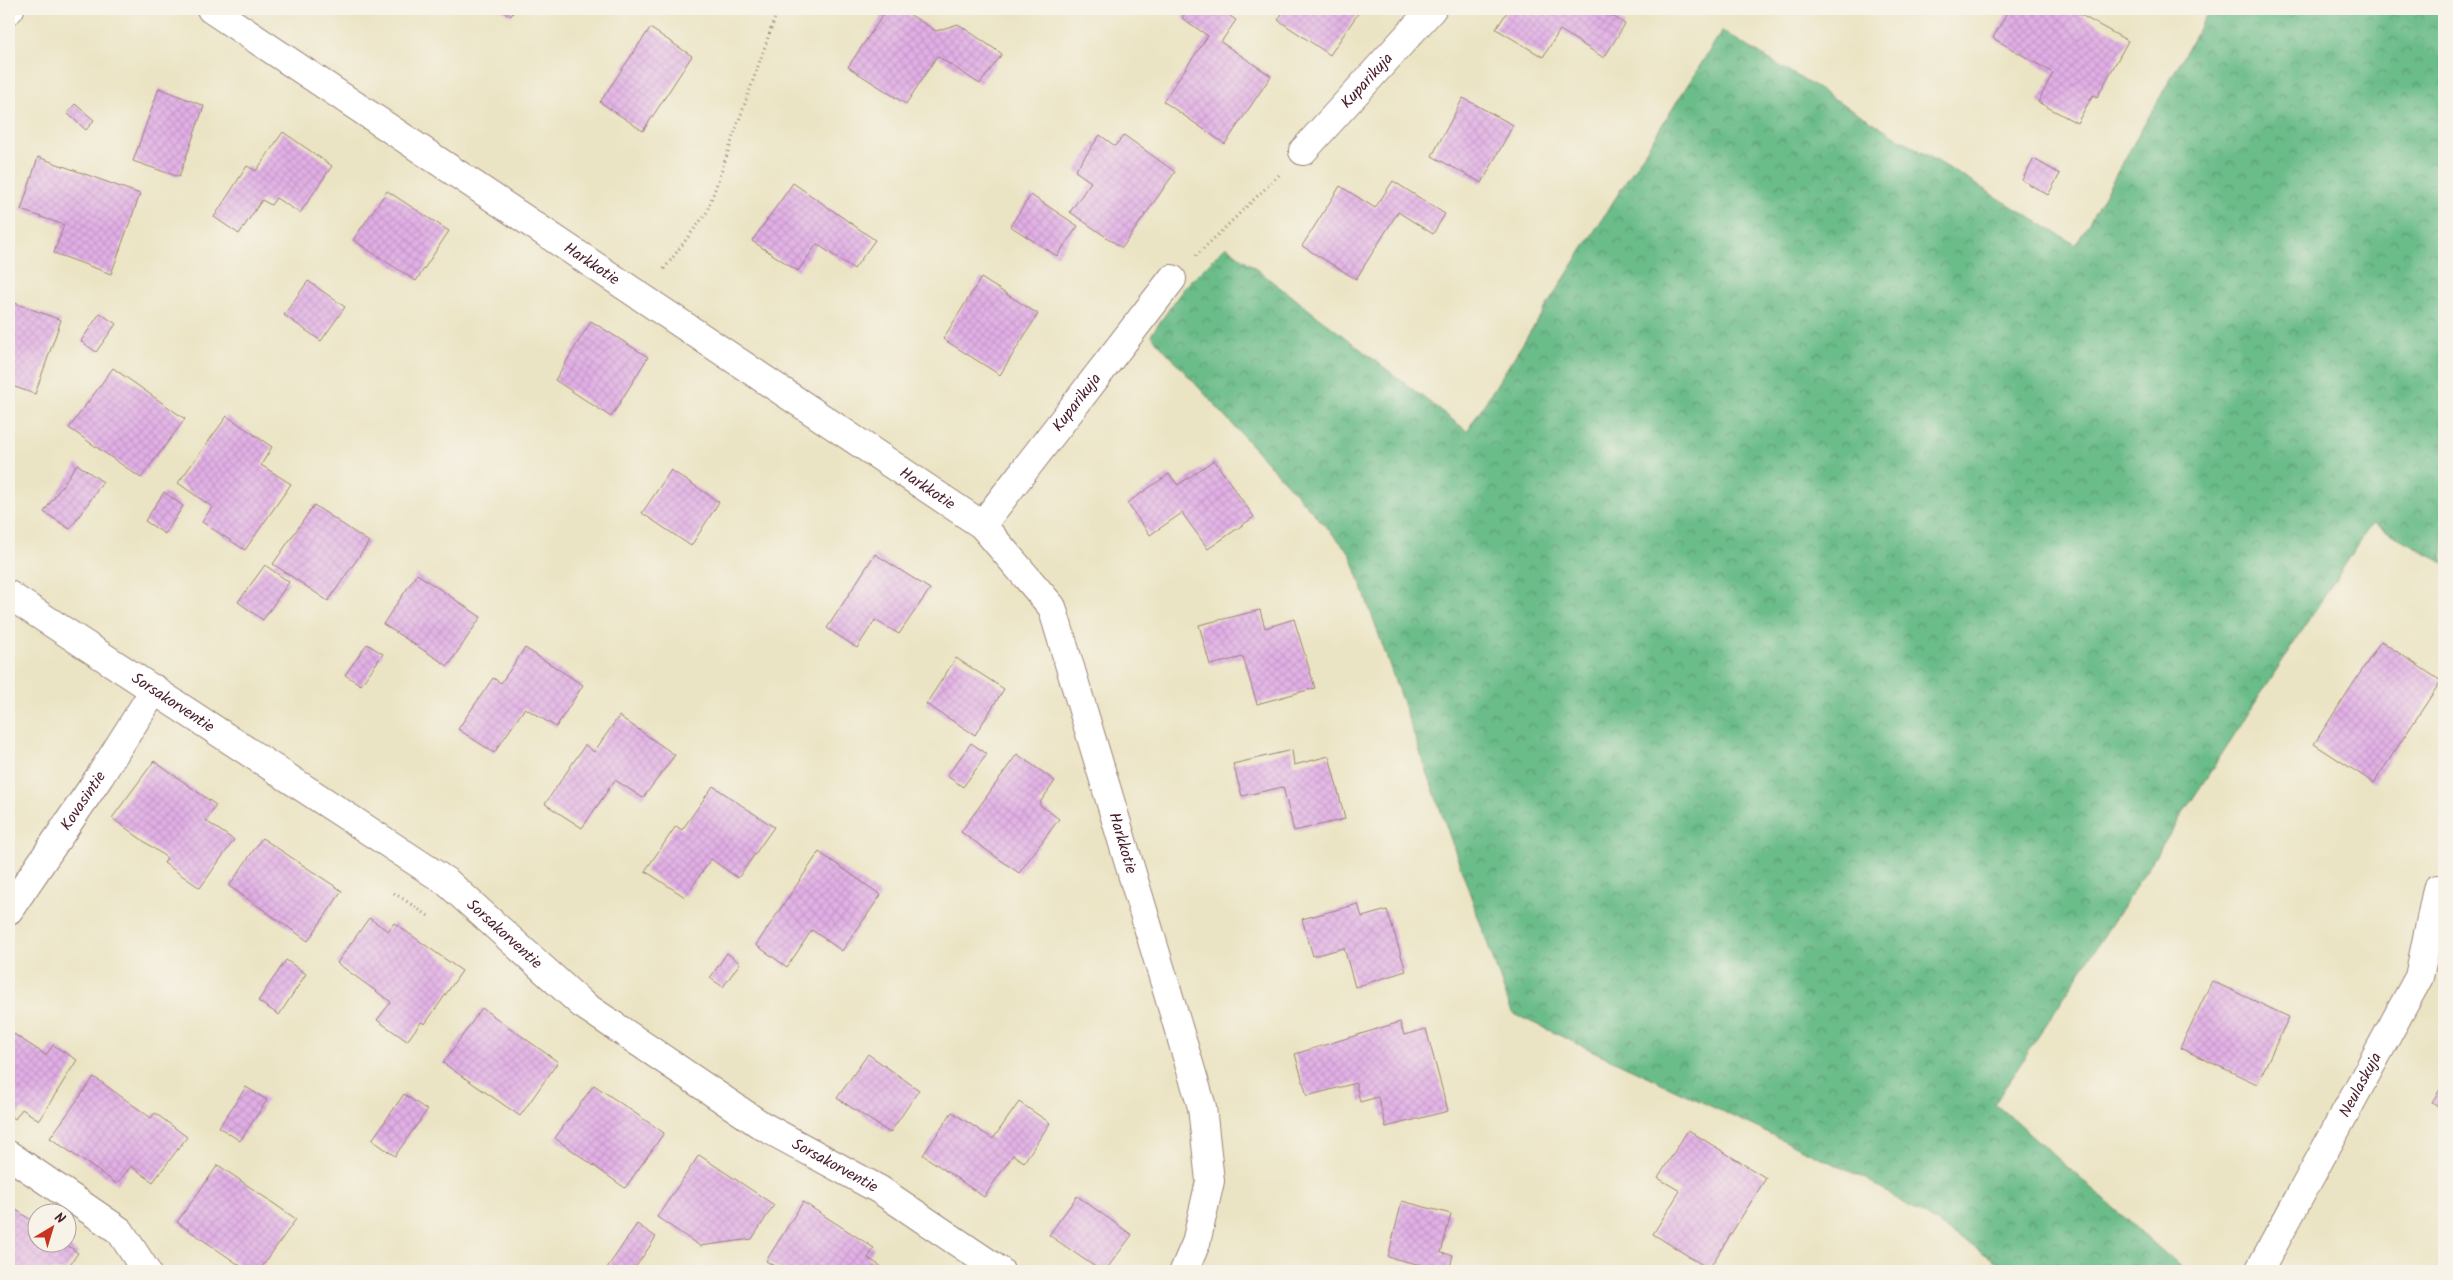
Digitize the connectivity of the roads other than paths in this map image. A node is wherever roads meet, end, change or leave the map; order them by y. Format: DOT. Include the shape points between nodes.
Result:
graph roads {
  1 [pos="211,9"];
  2 [pos="1432,9"];
  3 [pos="1302,152"];
  4 [pos="1172,279"];
  5 [pos="982,525"];
  6 [pos="9,595"];
  7 [pos="156,689"];
  8 [pos="2437,889"];
  9 [pos="9,910"];
  10 [pos="9,1155"];
  11 [pos="146,1271"];
  12 [pos="1000,1271"];
  13 [pos="1184,1271"];
  14 [pos="2259,1271"];
  1 -- 5 [label="street, Harkkotie"];
  2 -- 3 [label="street, Kuparikuja"];
  4 -- 5 [label="street, Kuparikuja"];
  5 -- 13 [label="street, Harkkotie" via="1052,607 1202,1107 1210,1181 1196,1243"];
  6 -- 7 [label="street, Sorsakorventie"];
  7 -- 9 [label="street, Kovasintie"];
  7 -- 12 [label="street, Sorsakorventie" via="447,882 582,1004 761,1125 880,1190"];
  8 -- 14 [label="street, Neulaskuja" via="2419,977"];
  10 -- 11 [label="street" via="120,1231"];
}
